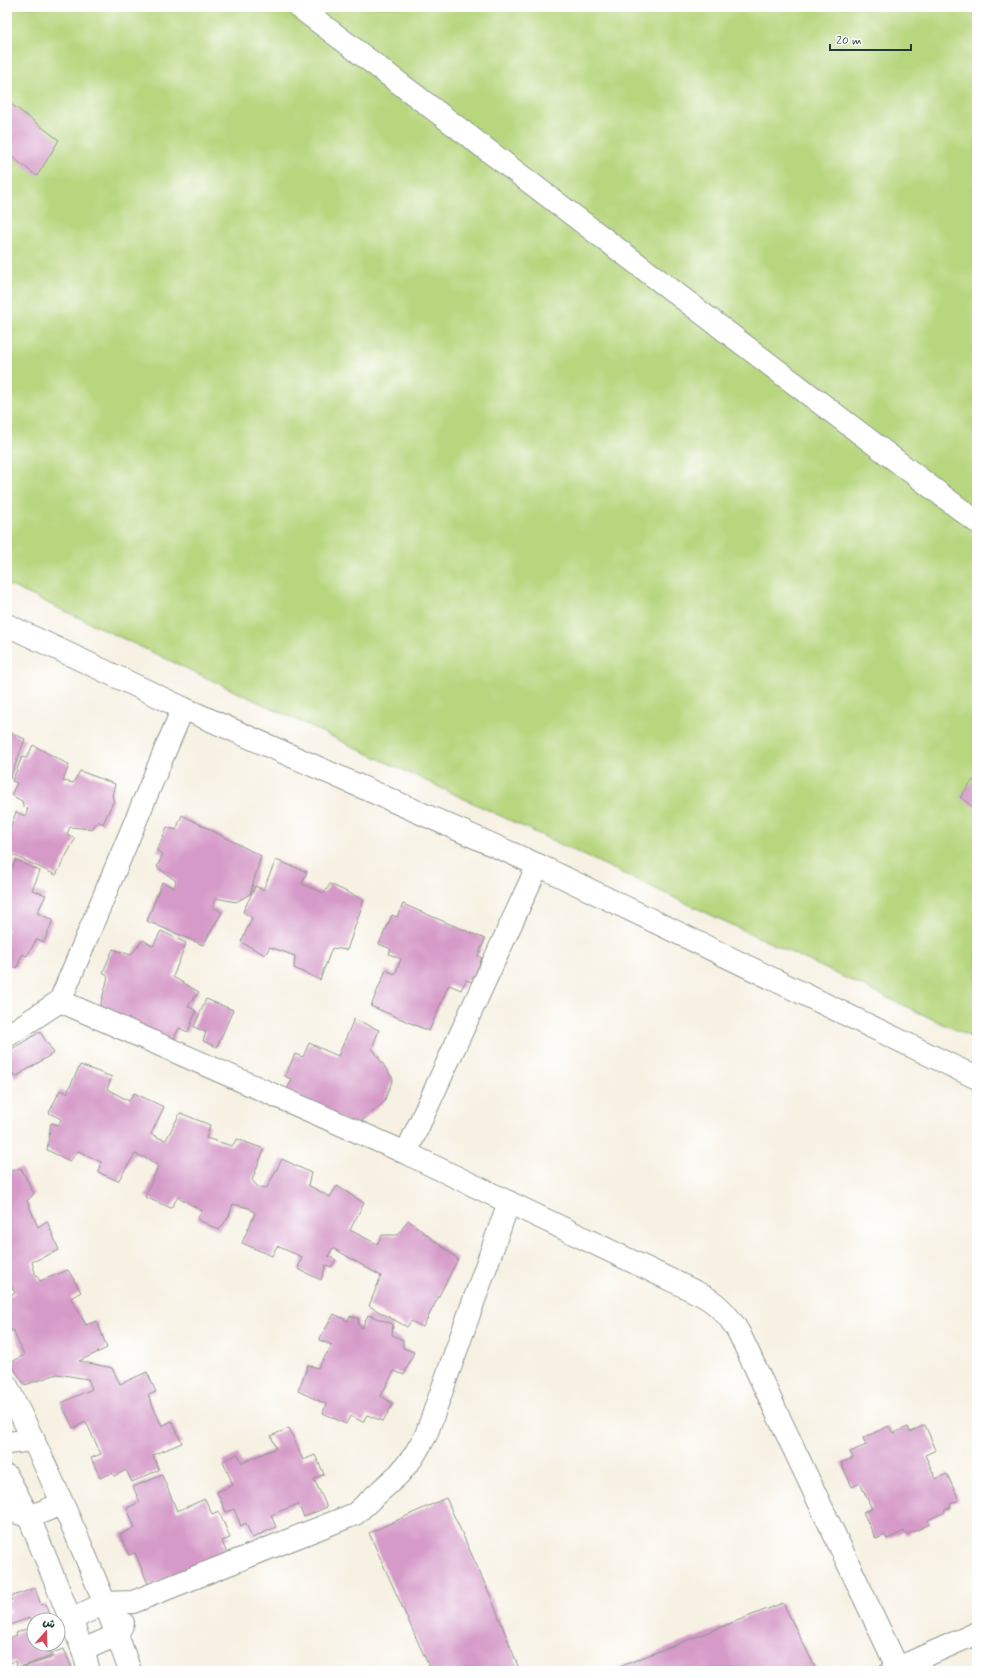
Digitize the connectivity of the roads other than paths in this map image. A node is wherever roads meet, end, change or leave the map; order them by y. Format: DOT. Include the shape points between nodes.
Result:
graph roads {
  1 [pos="299,7"];
  2 [pos="977,522"];
  3 [pos="7,625"];
  4 [pos="183,708"];
  5 [pos="538,865"];
  6 [pos="60,1000"];
  7 [pos="7,1036"];
  8 [pos="977,1078"];
  9 [pos="406,1153"];
  10 [pos="509,1202"];
  11 [pos="7,1386"];
  12 [pos="34,1440"];
  13 [pos="7,1443"];
  14 [pos="7,1476"];
  15 [pos="62,1504"];
  16 [pos="7,1508"];
  17 [pos="29,1517"];
  18 [pos="133,1602"];
  19 [pos="105,1603"];
  20 [pos="70,1620"];
  21 [pos="977,1633"];
  22 [pos="118,1635"];
  23 [pos="83,1650"];
  24 [pos="896,1670"];
  25 [pos="90,1671"];
  26 [pos="130,1671"];
  1 -- 2 [label="street"];
  3 -- 4 [label="street"];
  4 -- 5 [label="street"];
  4 -- 6 [label="street"];
  5 -- 8 [label="street"];
  5 -- 9 [label="street"];
  6 -- 7 [label="street"];
  6 -- 9 [label="street"];
  9 -- 10 [label="street"];
  10 -- 18 [label="street" via="426,1435 399,1474 356,1514"];
  10 -- 24 [label="street" via="709,1298 719,1306 743,1340"];
  11 -- 12 [label="street"];
  12 -- 13 [label="street"];
  12 -- 15 [label="street"];
  14 -- 17 [label="street"];
  15 -- 17 [label="street"];
  15 -- 19 [label="street"];
  16 -- 17 [label="street"];
  17 -- 20 [label="street"];
  18 -- 19 [label="street"];
  18 -- 22 [label="street"];
  19 -- 20 [label="street"];
  19 -- 22 [label="street"];
  20 -- 23 [label="street"];
  21 -- 24 [label="street"];
  22 -- 23 [label="street"];
  22 -- 26 [label="street"];
  23 -- 25 [label="street"];
}
